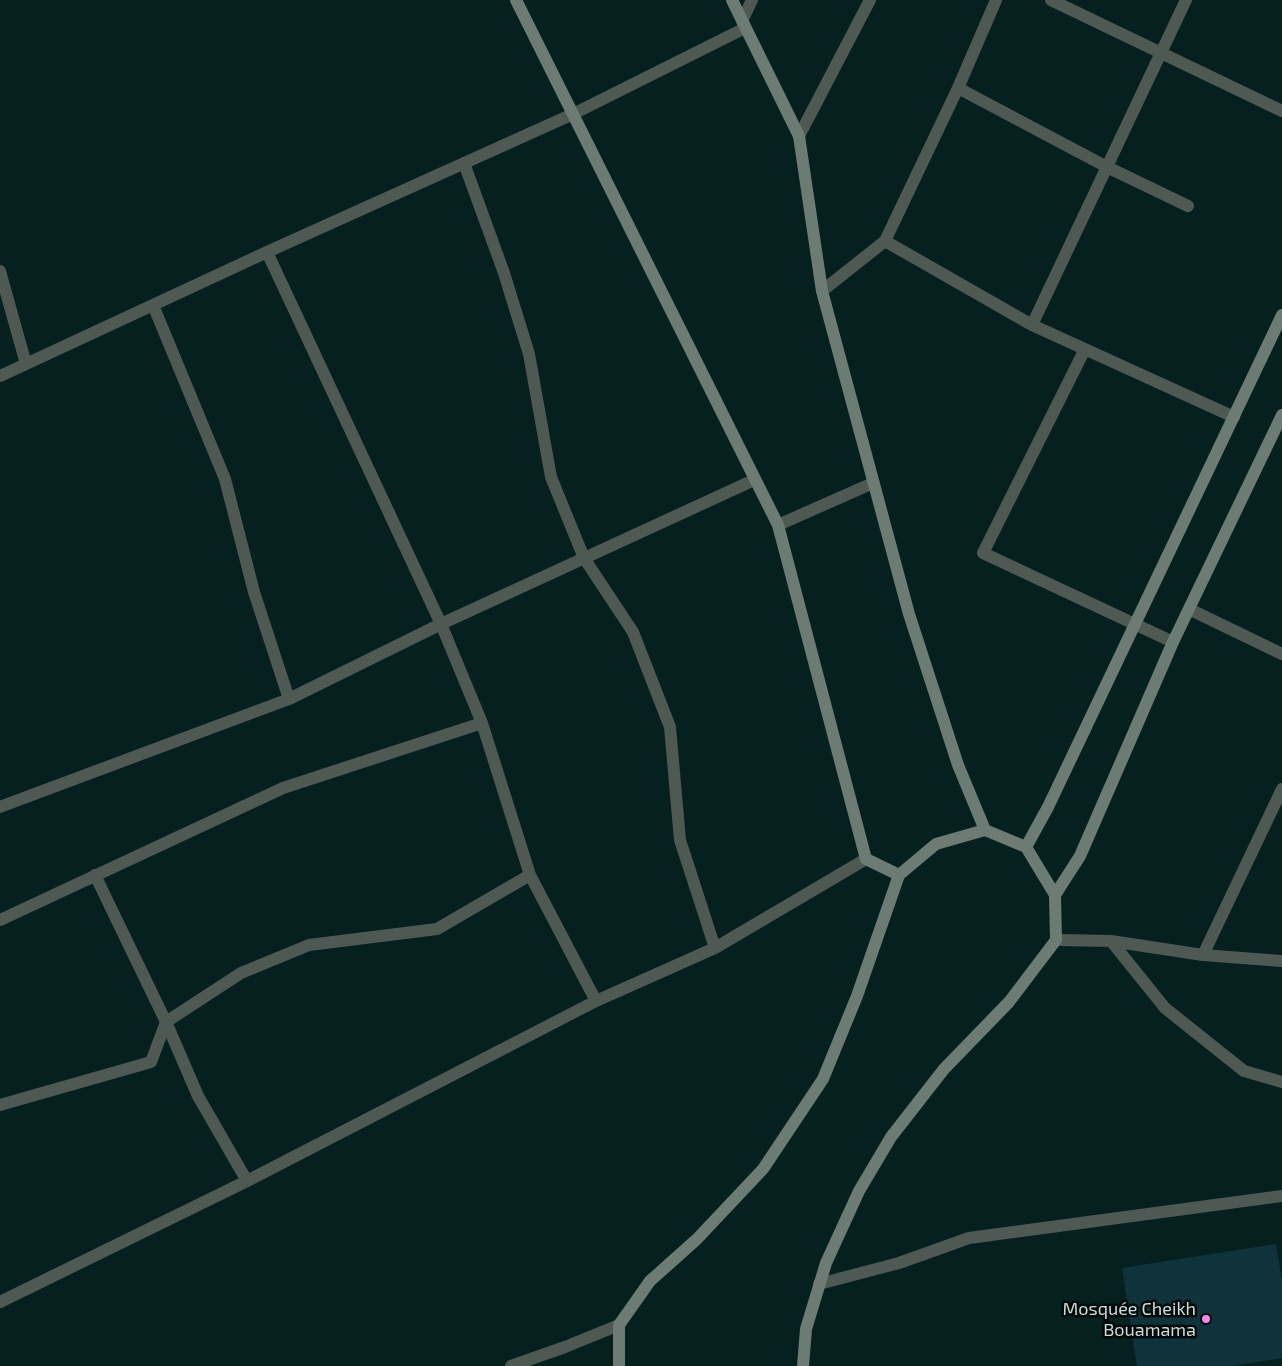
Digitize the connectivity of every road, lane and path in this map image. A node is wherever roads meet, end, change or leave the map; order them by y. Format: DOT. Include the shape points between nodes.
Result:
graph roads {
  1 [pos="516,0"];
  2 [pos="732,0"];
  3 [pos="752,0"];
  4 [pos="870,0"];
  5 [pos="996,0"];
  6 [pos="1051,0"];
  7 [pos="1186,0"];
  8 [pos="744,24"];
  9 [pos="1161,53"];
  10 [pos="958,88"];
  11 [pos="1282,111"];
  12 [pos="573,114"];
  13 [pos="799,136"];
  14 [pos="464,163"];
  15 [pos="1107,168"];
  16 [pos="1188,206"];
  17 [pos="886,241"];
  18 [pos="267,252"];
  19 [pos="0,271"];
  20 [pos="822,291"];
  21 [pos="153,305"];
  22 [pos="1282,315"];
  23 [pos="1032,325"];
  24 [pos="1085,349"];
  25 [pos="26,364"];
  26 [pos="0,376"];
  27 [pos="1234,417"];
  28 [pos="1281,418"];
  29 [pos="754,480"];
  30 [pos="873,482"];
  31 [pos="778,524"];
  32 [pos="584,558"];
  33 [pos="1189,609"];
  34 [pos="441,624"];
  35 [pos="1136,625"];
  36 [pos="1173,642"];
  37 [pos="1282,654"];
  38 [pos="289,699"];
  39 [pos="482,723"];
  40 [pos="1282,789"];
  41 [pos="0,807"];
  42 [pos="985,830"];
  43 [pos="1026,847"];
  44 [pos="866,859"];
  45 [pos="95,875"];
  46 [pos="530,875"];
  47 [pos="899,875"];
  48 [pos="1055,895"];
  49 [pos="0,920"];
  50 [pos="1056,940"];
  51 [pos="1111,941"];
  52 [pos="715,948"];
  53 [pos="1203,955"];
  54 [pos="1282,961"];
  55 [pos="596,1001"];
  56 [pos="166,1022"];
  57 [pos="1282,1082"];
  58 [pos="0,1106"];
  59 [pos="247,1181"];
  60 [pos="1282,1196"];
  61 [pos="819,1284"];
  62 [pos="0,1302"];
  63 [pos="619,1325"];
  64 [pos="511,1366"];
  65 [pos="619,1366"];
  66 [pos="803,1366"];
  1 -- 12 [label="street"];
  2 -- 8 [label="street"];
  3 -- 8 [label="street"];
  4 -- 13 [label="street"];
  5 -- 10 [label="street"];
  6 -- 9 [label="street"];
  7 -- 9 [label="street"];
  8 -- 12 [label="street"];
  8 -- 13 [label="street"];
  9 -- 11 [label="street"];
  9 -- 15 [label="street"];
  10 -- 15 [label="street"];
  10 -- 17 [label="street"];
  12 -- 14 [label="street"];
  12 -- 29 [label="street"];
  13 -- 20 [label="street"];
  14 -- 18 [label="street"];
  14 -- 32 [label="street" via="529,354 551,477"];
  15 -- 16 [label="street"];
  15 -- 23 [label="street"];
  17 -- 20 [label="street"];
  17 -- 23 [label="street"];
  18 -- 21 [label="street"];
  18 -- 34 [label="street"];
  19 -- 25 [label="street"];
  20 -- 30 [label="street"];
  21 -- 25 [label="street"];
  21 -- 38 [label="street" via="225,479 254,592"];
  22 -- 27 [label="street"];
  23 -- 24 [label="street"];
  24 -- 27 [label="street"];
  24 -- 35 [label="street" via="983,553"];
  25 -- 26 [label="street"];
  27 -- 35 [label="street"];
  28 -- 33 [label="street"];
  29 -- 31 [label="street"];
  29 -- 32 [label="street"];
  30 -- 31 [label="street"];
  30 -- 42 [label="street" via="912,623 958,765"];
  31 -- 44 [label="street"];
  32 -- 34 [label="street"];
  32 -- 52 [label="street" via="633,632 670,726 680,840"];
  33 -- 36 [label="street"];
  33 -- 37 [label="street"];
  34 -- 38 [label="street"];
  34 -- 39 [label="street"];
  35 -- 36 [label="street"];
  35 -- 43 [label="street"];
  36 -- 48 [label="street" via="1080,856"];
  38 -- 41 [label="street"];
  39 -- 45 [label="street" via="283,788"];
  39 -- 46 [label="street"];
  40 -- 53 [label="street"];
  42 -- 43 [label="street"];
  42 -- 47 [label="street" via="936,844"];
  43 -- 48 [label="street"];
  44 -- 47 [label="street"];
  44 -- 52 [label="street"];
  45 -- 49 [label="street"];
  45 -- 56 [label="street"];
  46 -- 55 [label="street"];
  46 -- 56 [label="street" via="437,929 309,945 241,973"];
  47 -- 63 [label="street" via="857,996 823,1079 763,1169 697,1239 650,1281"];
  48 -- 50 [label="street"];
  50 -- 51 [label="street"];
  50 -- 61 [label="street" via="1009,1002 944,1069 891,1136 851,1207"];
  51 -- 53 [label="street"];
  51 -- 57 [label="street" via="1165,1008 1244,1071"];
  52 -- 55 [label="street"];
  53 -- 54 [label="street"];
  55 -- 59 [label="street"];
  56 -- 58 [label="street" via="151,1062"];
  56 -- 59 [label="street" via="198,1096"];
  59 -- 62 [label="street"];
  60 -- 61 [label="street" via="969,1238 899,1263"];
  61 -- 66 [label="street" via="806,1329"];
  63 -- 64 [label="street"];
  63 -- 65 [label="street"];
}
